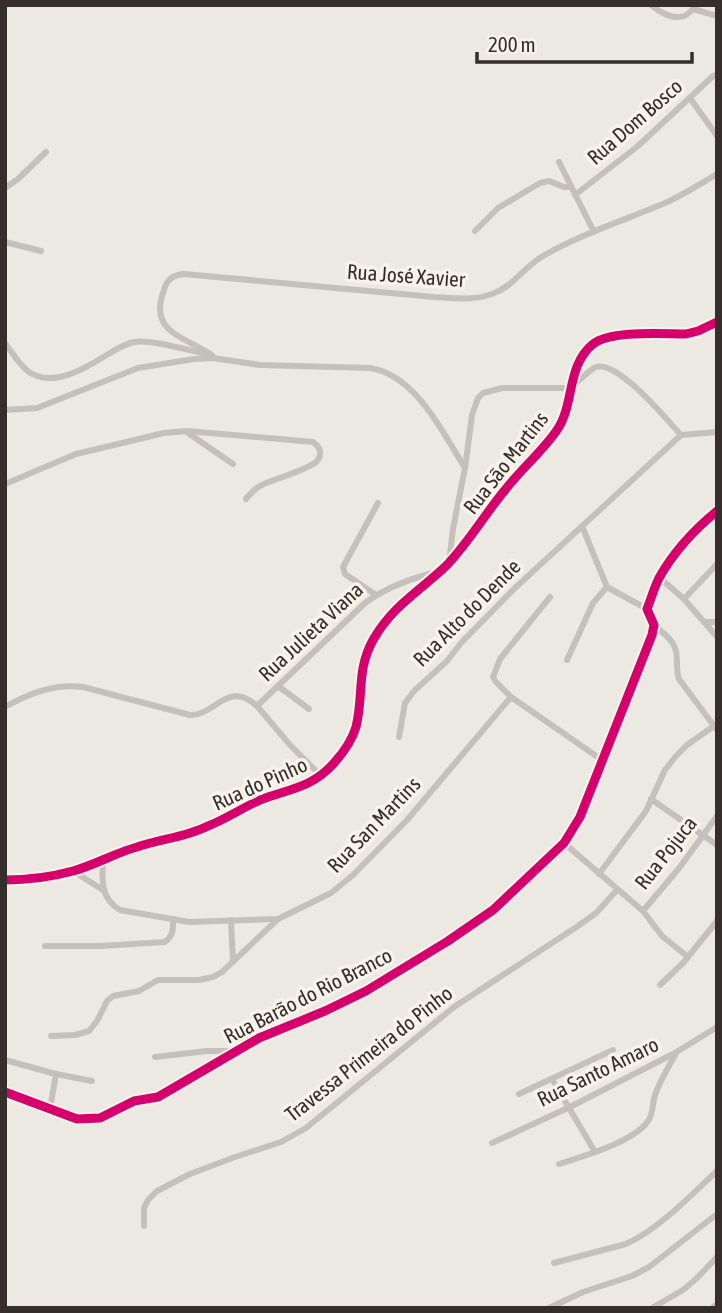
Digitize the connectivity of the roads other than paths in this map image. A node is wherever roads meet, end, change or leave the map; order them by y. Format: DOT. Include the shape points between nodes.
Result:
graph roads {
  1 [pos="651,5"];
  2 [pos="696,8"];
  3 [pos="717,16"];
  4 [pos="717,75"];
  5 [pos="691,98"];
  6 [pos="717,136"];
  7 [pos="46,152"];
  8 [pos="559,162"];
  9 [pos="717,174"];
  10 [pos="571,187"];
  11 [pos="5,188"];
  12 [pos="575,195"];
  13 [pos="475,231"];
  14 [pos="594,232"];
  15 [pos="5,242"];
  16 [pos="41,251"];
  17 [pos="717,322"];
  18 [pos="5,343"];
  19 [pos="212,355"];
  20 [pos="220,359"];
  21 [pos="570,388"];
  22 [pos="5,410"];
  23 [pos="187,431"];
  24 [pos="717,432"];
  25 [pos="681,435"];
  26 [pos="233,464"];
  27 [pos="466,468"];
  28 [pos="5,484"];
  29 [pos="246,499"];
  30 [pos="379,503"];
  31 [pos="717,511"];
  32 [pos="582,526"];
  33 [pos="449,562"];
  34 [pos="717,564"];
  35 [pos="441,571"];
  36 [pos="660,578"];
  37 [pos="607,587"];
  38 [pos="376,595"];
  39 [pos="551,597"];
  40 [pos="684,599"];
  41 [pos="647,610"];
  42 [pos="704,622"];
  43 [pos="717,622"];
  44 [pos="654,625"];
  45 [pos="717,637"];
  46 [pos="567,660"];
  47 [pos="278,686"];
  48 [pos="511,697"];
  49 [pos="257,706"];
  50 [pos="5,707"];
  51 [pos="309,709"];
  52 [pos="715,728"];
  53 [pos="399,737"];
  54 [pos="602,760"];
  55 [pos="321,776"];
  56 [pos="651,799"];
  57 [pos="717,816"];
  58 [pos="704,835"];
  59 [pos="564,843"];
  60 [pos="717,845"];
  61 [pos="103,859"];
  62 [pos="73,871"];
  63 [pos="599,874"];
  64 [pos="5,880"];
  65 [pos="103,890"];
  66 [pos="617,890"];
  67 [pos="642,911"];
  68 [pos="173,919"];
  69 [pos="278,919"];
  70 [pos="231,920"];
  71 [pos="717,921"];
  72 [pos="46,946"];
  73 [pos="688,957"];
  74 [pos="233,962"];
  75 [pos="660,985"];
  76 [pos="717,1027"];
  77 [pos="51,1035"];
  78 [pos="613,1050"];
  79 [pos="234,1051"];
  80 [pos="675,1054"];
  81 [pos="155,1057"];
  82 [pos="5,1060"];
  83 [pos="56,1074"];
  84 [pos="552,1079"];
  85 [pos="92,1081"];
  86 [pos="5,1092"];
  87 [pos="519,1094"];
  88 [pos="570,1107"];
  89 [pos="50,1109"];
  90 [pos="492,1143"];
  91 [pos="595,1152"];
  92 [pos="559,1164"];
  93 [pos="717,1171"];
  94 [pos="717,1214"];
  95 [pos="144,1226"];
  96 [pos="717,1257"];
  97 [pos="554,1263"];
  98 [pos="717,1304"];
  99 [pos="549,1308"];
  100 [pos="652,1308"];
  101 [pos="712,1308"];
  1 -- 2 [label="street" via="678,17"];
  2 -- 3 [label="street"];
  4 -- 5 [label="street, Rua Dom Bosco"];
  5 -- 6 [label="street"];
  5 -- 12 [label="street, Rua Dom Bosco"];
  7 -- 11 [label="street"];
  8 -- 10 [label="street"];
  9 -- 14 [label="street, Rua José Xavier" via="668,201"];
  10 -- 12 [label="street"];
  10 -- 13 [label="street" via="540,183 498,208"];
  12 -- 14 [label="street"];
  14 -- 19 [label="street, Rua José Xavier" via="541,257 507,287 478,298 177,275 165,286 160,318 172,332"];
  15 -- 16 [label="street"];
  17 -- 21 [label="street, Rua São Martins" via="686,334 600,340 578,363"];
  18 -- 19 [label="street" via="29,372 47,378 79,371 136,341"];
  19 -- 20 [label="street"];
  20 -- 22 [label="street" via="148,365 47,405"];
  20 -- 27 [label="street, Rua São Martins" via="381,370 417,396"];
  21 -- 25 [label="street" via="598,366 607,369 639,390"];
  21 -- 27 [label="street" via="502,388 483,393 472,415"];
  21 -- 33 [label="street, Rua São Martins" via="566,414 555,433"];
  23 -- 26 [label="street"];
  23 -- 28 [label="street" via="76,454"];
  23 -- 29 [label="street" via="319,446 317,461 261,485"];
  24 -- 25 [label="street"];
  25 -- 32 [label="street, Rua Alto do Dende"];
  27 -- 33 [label="street, Rua São Martins"];
  30 -- 38 [label="street" via="343,567 345,574"];
  31 -- 36 [label="street" via="689,537"];
  32 -- 37 [label="street"];
  32 -- 53 [label="street, Rua Alto do Dende" via="414,691 405,703"];
  33 -- 35 [label="street, Rua do Pinho"];
  34 -- 40 [label="street"];
  35 -- 38 [label="street, Rua Julieta Viana"];
  35 -- 55 [label="street, Rua do Pinho" via="399,605 374,638 361,670 354,732"];
  36 -- 40 [label="street"];
  36 -- 41 [label="street"];
  37 -- 41 [label="street"];
  37 -- 46 [label="street" via="593,603"];
  38 -- 47 [label="street, Rua Julieta Viana"];
  39 -- 48 [label="street" via="499,659 493,677"];
  40 -- 42 [label="street"];
  41 -- 44 [label="street"];
  42 -- 43 [label="street"];
  42 -- 45 [label="street"];
  44 -- 52 [label="street" via="673,643 677,674"];
  44 -- 54 [label="street, Rua Barão do Rio Branco"];
  47 -- 49 [label="street, Rua Julieta Viana"];
  47 -- 51 [label="street"];
  48 -- 54 [label="street"];
  48 -- 69 [label="street, Rua San Martins" via="407,820 353,875 331,893"];
  49 -- 50 [label="street" via="239,696 190,715 71,685 31,694"];
  49 -- 55 [label="street, Rua Julieta Viana"];
  52 -- 56 [label="street" via="676,756"];
  54 -- 59 [label="street, Rua Barão do Rio Branco" via="584,808"];
  55 -- 61 [label="street, Rua do Pinho" via="198,831"];
  56 -- 58 [label="street"];
  56 -- 63 [label="street"];
  57 -- 58 [label="street, Rua Pojuca"];
  58 -- 60 [label="street"];
  58 -- 67 [label="street, Rua Pojuca"];
  59 -- 63 [label="street"];
  59 -- 79 [label="street, Rua Barão do Rio Branco" via="493,910 448,941 366,991"];
  61 -- 62 [label="street, Rua do Pinho"];
  61 -- 65 [label="street"];
  62 -- 64 [label="street, Rua do Pinho"];
  62 -- 65 [label="street, Rua San Martins"];
  63 -- 66 [label="street"];
  65 -- 68 [label="street, Rua San Martins" via="120,910"];
  66 -- 67 [label="street"];
  66 -- 95 [label="street, Travessa Primeira do Pinho" via="578,926 454,1007 306,1128 158,1191 144,1208"];
  67 -- 73 [label="street" via="662,936"];
  68 -- 70 [label="street, Rua San Martins"];
  68 -- 72 [label="street" via="173,932 165,942"];
  69 -- 70 [label="street, Rua San Martins"];
  69 -- 74 [label="street"];
  70 -- 74 [label="street"];
  71 -- 73 [label="street"];
  73 -- 75 [label="street"];
  74 -- 77 [label="street" via="213,977 158,980 139,991 113,996 89,1031"];
  76 -- 80 [label="street, Rua Santo Amaro"];
  78 -- 84 [label="street"];
  79 -- 81 [label="street"];
  79 -- 89 [label="street, Rua Barão do Rio Branco" via="158,1097 134,1101 100,1118 78,1119"];
  80 -- 88 [label="street, Rua Santo Amaro"];
  80 -- 91 [label="street" via="647,1123"];
  82 -- 83 [label="street"];
  83 -- 85 [label="street"];
  83 -- 89 [label="street"];
  84 -- 87 [label="street"];
  84 -- 88 [label="street"];
  86 -- 89 [label="street, Rua Barão do Rio Branco"];
  88 -- 90 [label="street, Rua Santo Amaro"];
  88 -- 91 [label="street"];
  91 -- 92 [label="street"];
  93 -- 97 [label="street" via="637,1239"];
  94 -- 99 [label="street" via="649,1267"];
  96 -- 100 [label="street" via="683,1290"];
  98 -- 101 [label="street"];
}
